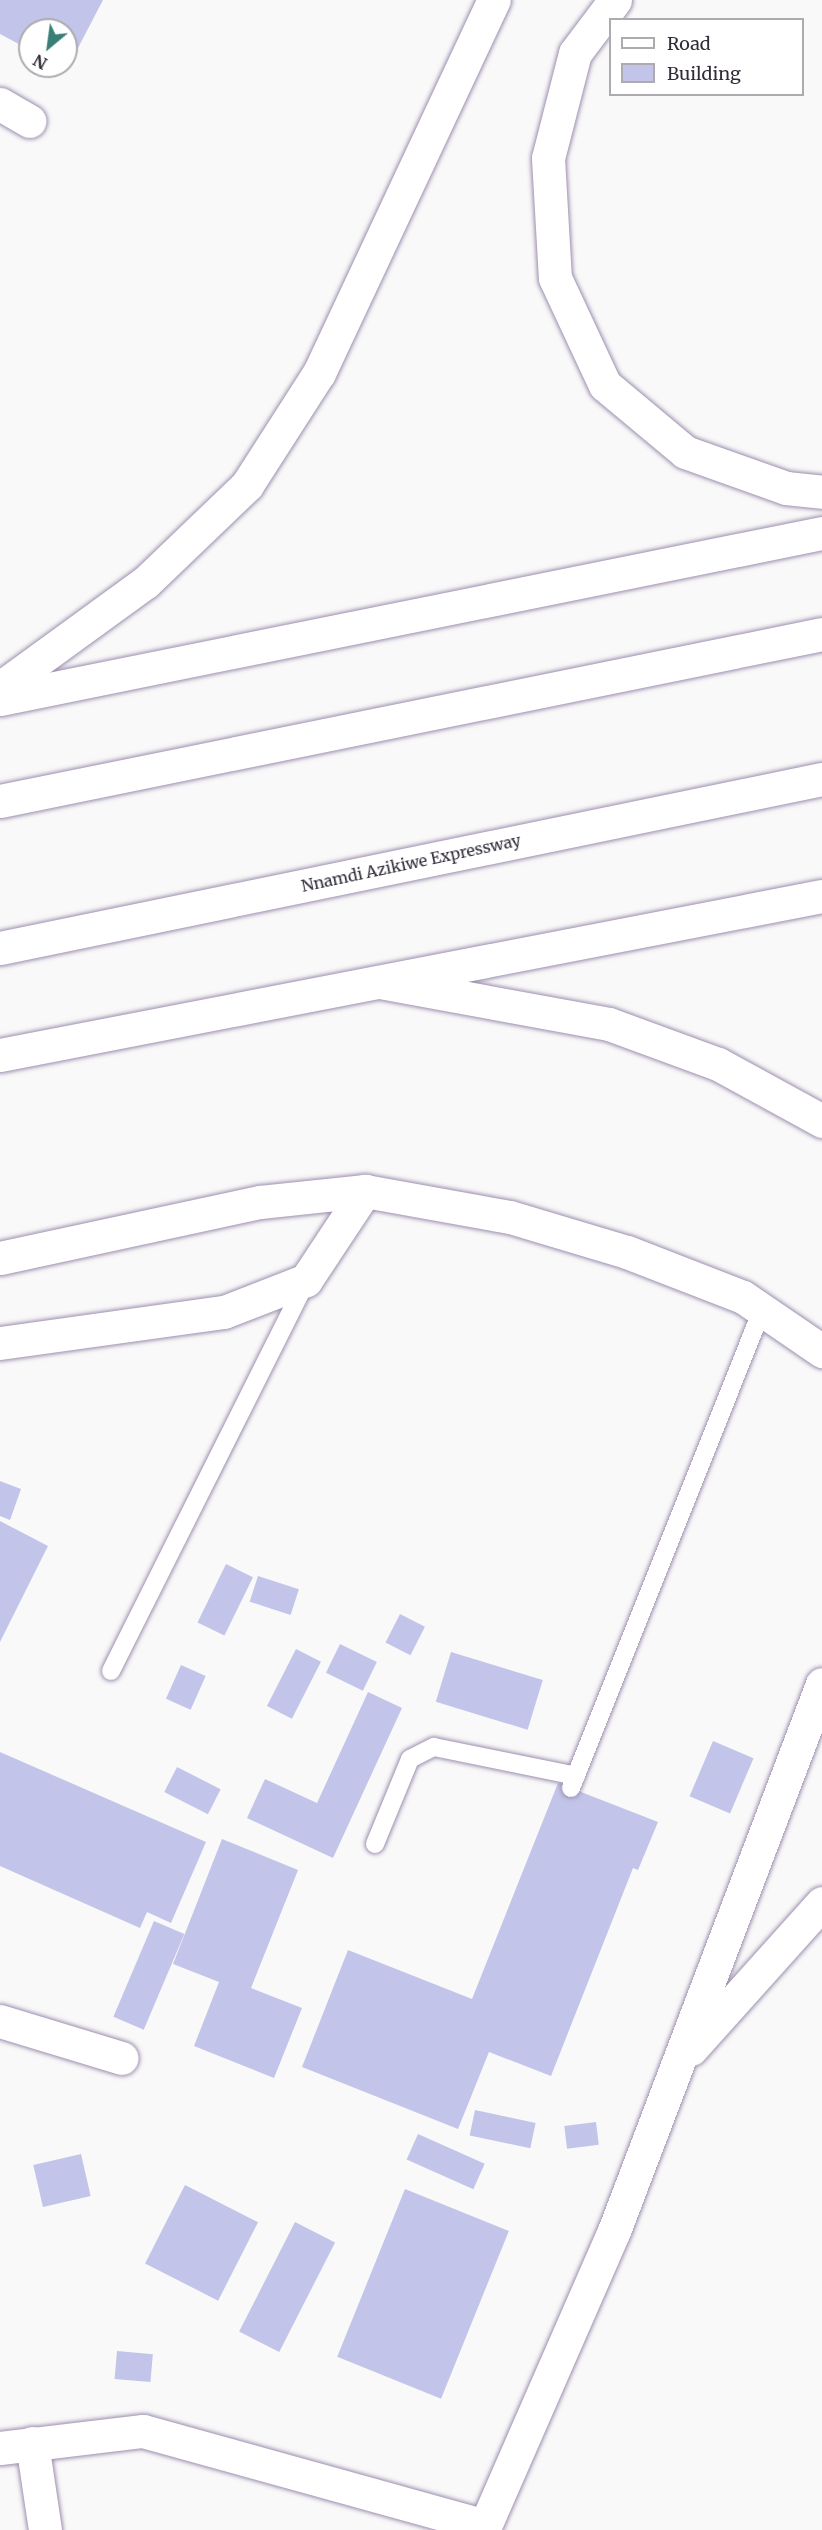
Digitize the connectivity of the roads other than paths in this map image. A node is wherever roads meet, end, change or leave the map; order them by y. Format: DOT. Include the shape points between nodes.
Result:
graph roads {
  1 [pos="494,0"];
  2 [pos="615,0"];
  3 [pos="0,104"];
  4 [pos="29,121"];
  5 [pos="822,492"];
  6 [pos="822,533"];
  7 [pos="822,634"];
  8 [pos="0,688"];
  9 [pos="0,699"];
  10 [pos="822,779"];
  11 [pos="0,801"];
  12 [pos="822,896"];
  13 [pos="0,948"];
  14 [pos="380,982"];
  15 [pos="0,1055"];
  16 [pos="822,1120"];
  17 [pos="365,1191"];
  18 [pos="0,1258"];
  19 [pos="306,1280"];
  20 [pos="762,1310"];
  21 [pos="0,1343"];
  22 [pos="822,1351"];
  23 [pos="111,1671"];
  24 [pos="822,1684"];
  25 [pos="375,1844"];
  26 [pos="822,1903"];
  27 [pos="0,2021"];
  28 [pos="122,2058"];
  29 [pos="678,2063"];
  30 [pos="32,2443"];
  31 [pos="0,2448"];
  32 [pos="487,2529"];
  33 [pos="45,2530"];
  1 -- 8 [label="main road" via="319,373 247,485 146,582"];
  2 -- 5 [label="main road" via="575,53 548,158 555,278 605,385 685,452 786,488"];
  3 -- 4 [label="main road"];
  6 -- 9 [label="main road"];
  7 -- 11 [label="main road"];
  10 -- 13 [label="main road, Nnamdi Azikiwe Expressway"];
  12 -- 14 [label="main road"];
  14 -- 15 [label="main road"];
  14 -- 16 [label="main road" via="609,1024 718,1064"];
  17 -- 18 [label="main road" via="260,1202"];
  17 -- 19 [label="main road"];
  17 -- 20 [label="main road" via="510,1217 627,1252 743,1297"];
  19 -- 21 [label="main road" via="224,1312"];
  19 -- 23 [label="lane"];
  20 -- 22 [label="main road"];
  20 -- 25 [label="lane" via="574,1782 434,1747 410,1759"];
  24 -- 29 [label="main road"];
  26 -- 29 [label="main road"];
  27 -- 28 [label="main road"];
  29 -- 32 [label="main road" via="614,2231"];
  30 -- 31 [label="main road"];
  30 -- 32 [label="main road" via="143,2431"];
  30 -- 33 [label="main road"];
}
